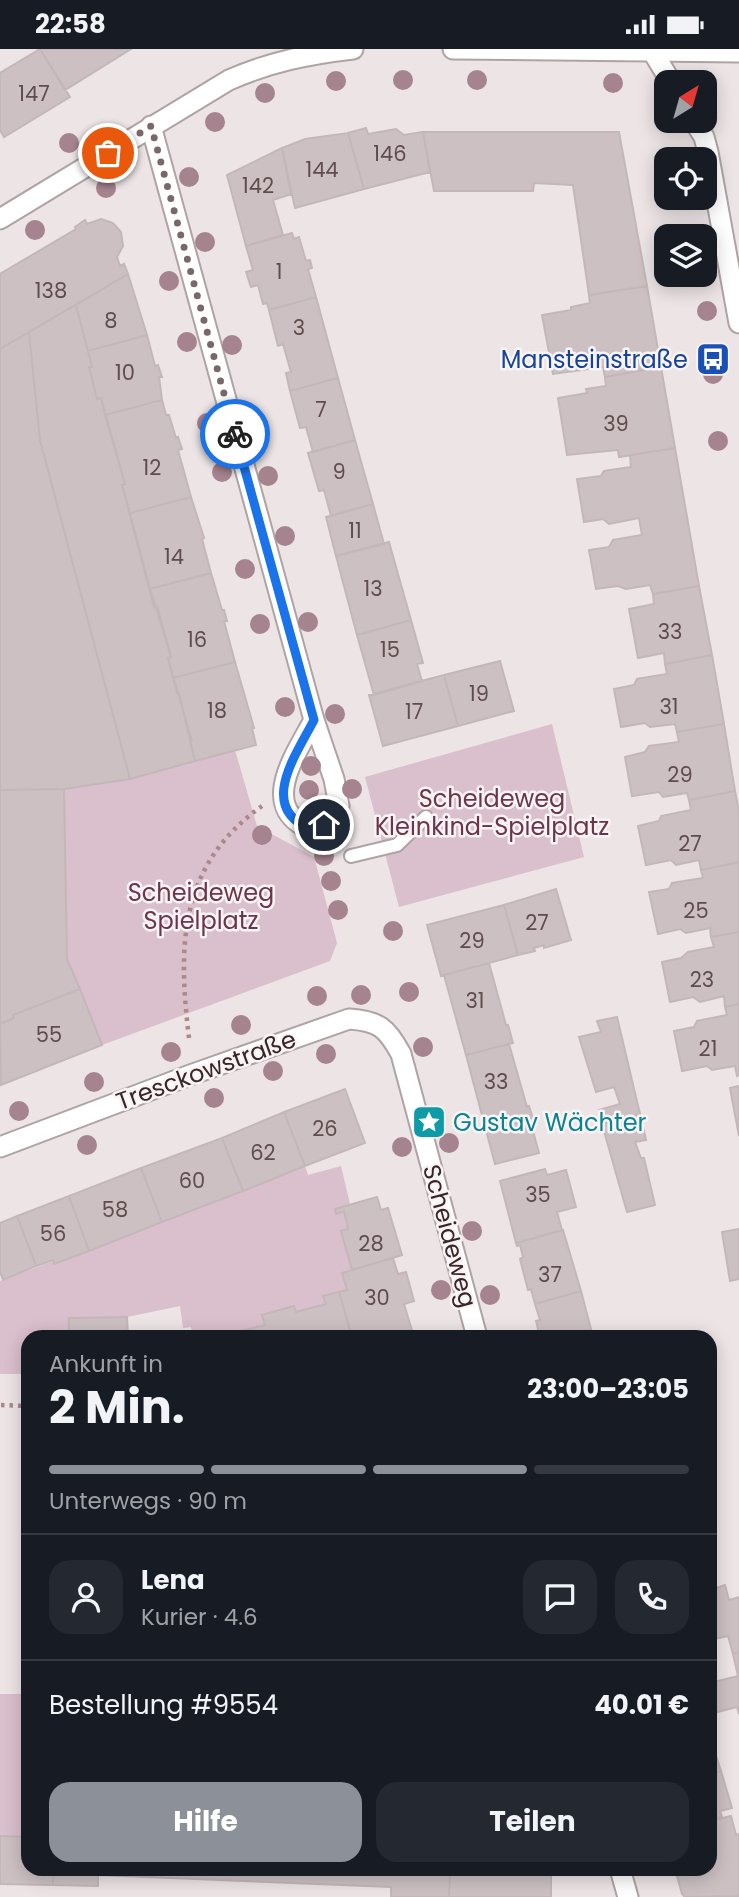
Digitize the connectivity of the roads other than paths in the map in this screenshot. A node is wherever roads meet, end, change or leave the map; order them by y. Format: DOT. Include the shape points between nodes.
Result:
graph roads {
  1 [pos="354,49"];
  2 [pos="453,49"];
  3 [pos="652,51"];
  4 [pos="739,52"];
  5 [pos="664,70"];
  6 [pos="151,126"];
  7 [pos="702,133"];
  8 [pos="0,219"];
  9 [pos="739,323"];
  10 [pos="314,720"];
  11 [pos="426,817"];
  12 [pos="351,856"];
  13 [pos="401,1054"];
  14 [pos="0,1147"];
  15 [pos="475,1330"];
  16 [pos="622,1876"];
  17 [pos="628,1897"];
  1 -- 6 [label="street" via="259,67"];
  2 -- 3 [label="street"];
  3 -- 4 [label="street"];
  3 -- 5 [label="street"];
  6 -- 8 [label="street"];
  6 -- 10 [label="street"];
  7 -- 9 [label="street"];
  10 -- 10 [label="street" via="287,772 283,803 301,825 313,830 331,821 339,806"];
  11 -- 12 [label="lane" via="397,845"];
  13 -- 14 [label="street, Tresckowstraße" via="391,1034 378,1025 349,1019"];
  13 -- 15 [label="street, Scheideweg"];
  16 -- 17 [label="street"];
}
